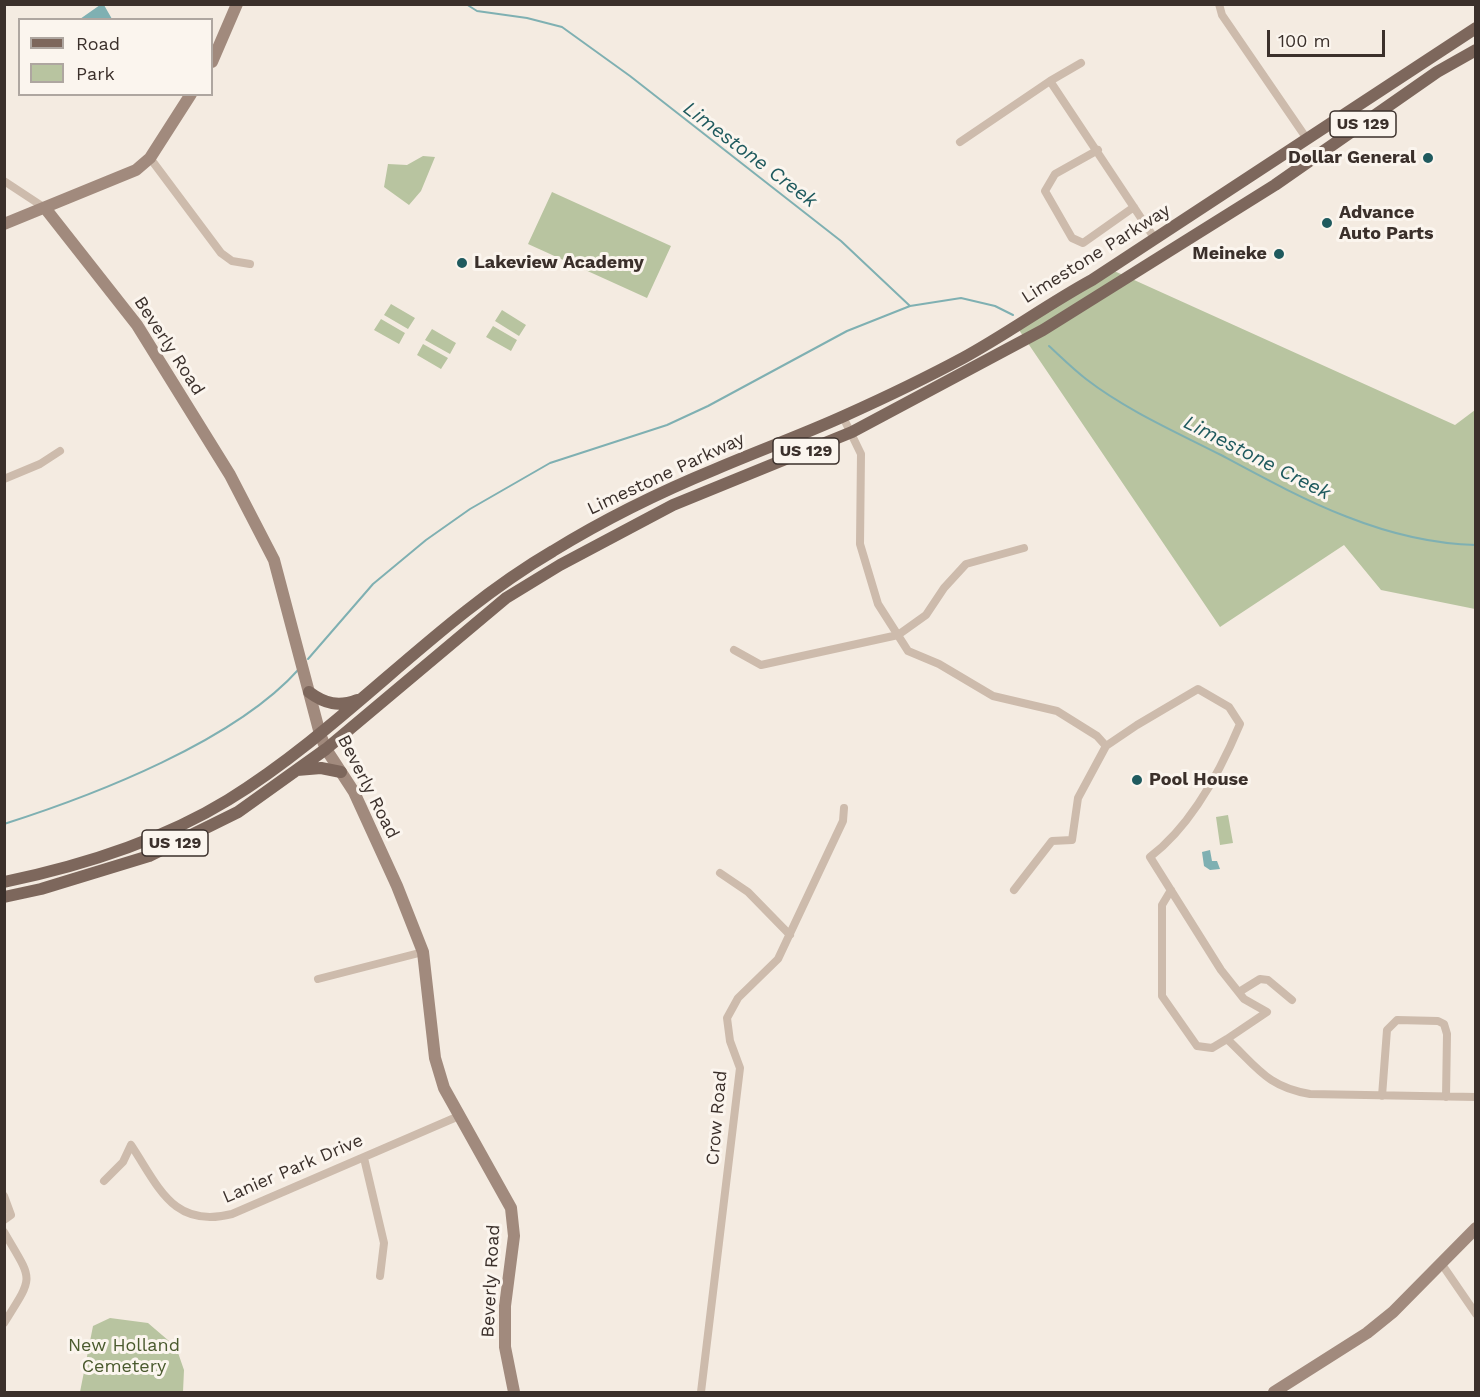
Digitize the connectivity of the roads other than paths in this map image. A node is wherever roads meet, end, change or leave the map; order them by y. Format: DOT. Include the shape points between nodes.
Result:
graph roads {
  1 [pos="237,4"];
  2 [pos="1219,4"];
  3 [pos="1474,31"];
  4 [pos="1476,50"];
  5 [pos="213,60"];
  6 [pos="1081,63"];
  7 [pos="1050,81"];
  8 [pos="190,96"];
  9 [pos="1307,139"];
  10 [pos="960,142"];
  11 [pos="1098,150"];
  12 [pos="150,158"];
  13 [pos="4,181"];
  14 [pos="1134,207"];
  15 [pos="45,208"];
  16 [pos="4,224"];
  17 [pos="1155,239"];
  18 [pos="1165,255"];
  19 [pos="250,264"];
  20 [pos="843,417"];
  21 [pos="852,432"];
  22 [pos="60,451"];
  23 [pos="4,479"];
  24 [pos="1024,548"];
  25 [pos="898,635"];
  26 [pos="734,650"];
  27 [pos="309,692"];
  28 [pos="367,696"];
  29 [pos="320,734"];
  30 [pos="1106,746"];
  31 [pos="326,749"];
  32 [pos="296,771"];
  33 [pos="341,772"];
  34 [pos="844,808"];
  35 [pos="720,873"];
  36 [pos="4,882"];
  37 [pos="1014,890"];
  38 [pos="1171,890"];
  39 [pos="4,897"];
  40 [pos="790,935"];
  41 [pos="423,952"];
  42 [pos="318,979"];
  43 [pos="1239,992"];
  44 [pos="1292,1000"];
  45 [pos="1227,1039"];
  46 [pos="1382,1096"];
  47 [pos="1446,1097"];
  48 [pos="1476,1098"];
  49 [pos="459,1116"];
  50 [pos="364,1158"];
  51 [pos="104,1181"];
  52 [pos="4,1196"];
  53 [pos="4,1220"];
  54 [pos="1476,1228"];
  55 [pos="4,1232"];
  56 [pos="1441,1263"];
  57 [pos="380,1276"];
  58 [pos="1476,1314"];
  59 [pos="4,1323"];
  60 [pos="514,1392"];
  61 [pos="700,1392"];
  62 [pos="1274,1392"];
  1 -- 5 [label="street"];
  2 -- 9 [label="street" via="1227,23"];
  3 -- 9 [label="main road, Limestone Parkway / US 129"];
  4 -- 18 [label="main road, Limestone Parkway / US 129" via="1431,76 1275,185"];
  6 -- 7 [label="street"];
  7 -- 10 [label="street"];
  7 -- 11 [label="street"];
  8 -- 12 [label="street"];
  9 -- 17 [label="main road, Limestone Parkway / US 129"];
  11 -- 14 [label="street"];
  11 -- 14 [label="street" via="1055,174 1045,191 1072,238 1083,243"];
  12 -- 15 [label="street" via="136,170"];
  12 -- 19 [label="street" via="221,253 232,261"];
  13 -- 15 [label="street"];
  14 -- 17 [label="street"];
  15 -- 16 [label="street"];
  15 -- 27 [label="street, Beverly Road" via="137,325 230,475 274,560"];
  17 -- 18 [label="main road"];
  17 -- 20 [label="main road, Limestone Parkway / US 129" via="964,357"];
  18 -- 21 [label="main road, Limestone Parkway / US 129" via="1043,330"];
  20 -- 21 [label="street"];
  20 -- 28 [label="main road, Limestone Parkway / US 129" via="665,490 551,552 498,587"];
  21 -- 25 [label="street" via="861,454 860,544 878,604"];
  21 -- 31 [label="main road, Limestone Parkway / US 129" via="673,505 560,565 506,598"];
  22 -- 23 [label="street"];
  24 -- 25 [label="street" via="966,564 926,615"];
  25 -- 26 [label="street" via="761,665"];
  25 -- 30 [label="street" via="908,651 939,664 993,696 1057,711"];
  27 -- 28 [label="main road" via="340,705"];
  27 -- 29 [label="street, Beverly Road"];
  28 -- 29 [label="main road, Limestone Parkway / US 129"];
  29 -- 31 [label="street, Beverly Road"];
  29 -- 36 [label="main road, Limestone Parkway / US 129" via="229,800 187,822 122,849 51,872"];
  30 -- 37 [label="street" via="1078,798 1072,840 1052,841"];
  30 -- 38 [label="street" via="1198,689 1229,707 1240,724 1190,817 1171,841 1150,857"];
  31 -- 32 [label="main road, Limestone Parkway / US 129"];
  31 -- 33 [label="street, Beverly Road"];
  32 -- 33 [label="main road" via="321,768"];
  32 -- 39 [label="main road, Limestone Parkway / US 129" via="238,812 149,856"];
  33 -- 41 [label="street, Beverly Road" via="354,792"];
  34 -- 40 [label="street, Crow Road" via="843,821"];
  35 -- 40 [label="street" via="748,892"];
  38 -- 43 [label="street"];
  38 -- 45 [label="street" via="1162,905 1162,996 1197,1046 1212,1048"];
  40 -- 61 [label="street, Crow Road" via="778,959 738,998 727,1018 740,1068"];
  41 -- 42 [label="street"];
  41 -- 49 [label="street, Beverly Road" via="435,1058 444,1088"];
  43 -- 44 [label="street" via="1260,979 1268,980"];
  43 -- 45 [label="street" via="1268,1012"];
  45 -- 46 [label="street" via="1255,1070 1288,1091"];
  46 -- 47 [label="street"];
  46 -- 47 [label="street" via="1387,1030 1397,1020 1444,1024"];
  47 -- 48 [label="street"];
  49 -- 50 [label="street, Lanier Park Drive"];
  49 -- 60 [label="street, Beverly Road" via="504,1192 513,1221 504,1328"];
  50 -- 51 [label="street, Lanier Park Drive" via="212,1219 183,1212 169,1202 132,1145 118,1169"];
  50 -- 57 [label="street" via="384,1243"];
  52 -- 53 [label="street" via="10,1215"];
  54 -- 56 [label="street"];
  55 -- 59 [label="street" via="27,1270 28,1286"];
  56 -- 58 [label="street"];
  56 -- 62 [label="street" via="1367,1333"];
}
